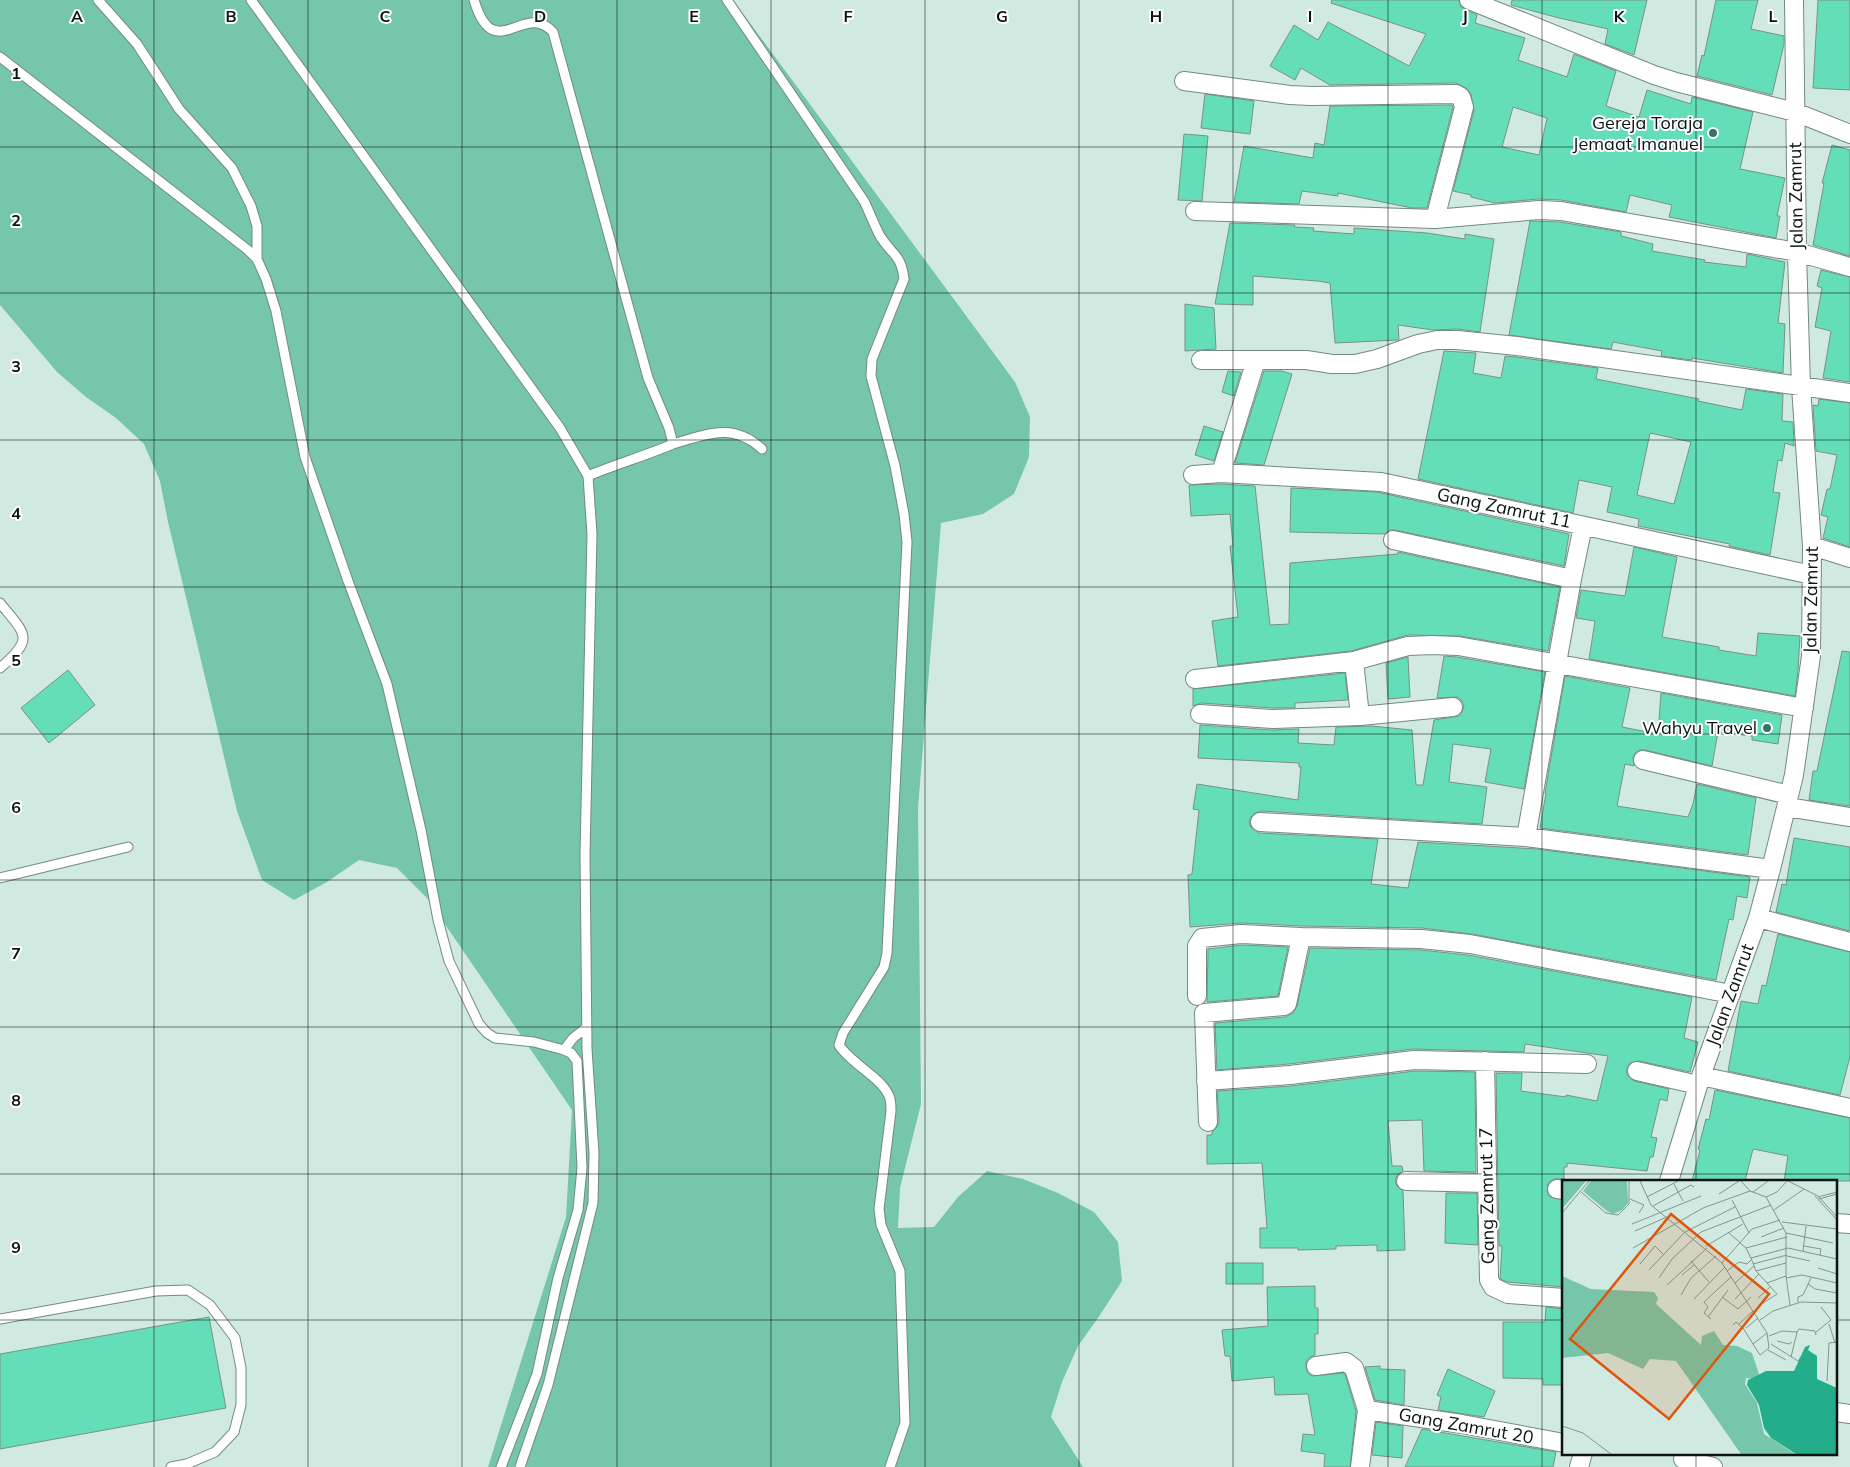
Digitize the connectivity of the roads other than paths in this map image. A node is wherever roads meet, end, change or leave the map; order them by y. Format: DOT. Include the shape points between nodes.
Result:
graph roads {
  1 [pos="98,0"];
  2 [pos="251,0"];
  3 [pos="474,0"];
  4 [pos="727,0"];
  5 [pos="1469,0"];
  6 [pos="1794,0"];
  7 [pos="0,57"];
  8 [pos="1184,81"];
  9 [pos="1795,112"];
  10 [pos="1850,134"];
  11 [pos="1195,211"];
  12 [pos="1435,219"];
  13 [pos="1796,252"];
  14 [pos="257,259"];
  15 [pos="1850,267"];
  16 [pos="1202,360"];
  17 [pos="1256,360"];
  18 [pos="1801,387"];
  19 [pos="1850,393"];
  20 [pos="673,444"];
  21 [pos="762,449"];
  22 [pos="1221,473"];
  23 [pos="1192,475"];
  24 [pos="588,476"];
  25 [pos="1583,526"];
  26 [pos="1393,540"];
  27 [pos="1812,546"];
  28 [pos="1850,558"];
  29 [pos="1812,575"];
  30 [pos="1572,579"];
  31 [pos="0,603"];
  32 [pos="1354,661"];
  33 [pos="1557,663"];
  34 [pos="0,668"];
  35 [pos="1195,679"];
  36 [pos="1453,707"];
  37 [pos="1804,708"];
  38 [pos="1200,714"];
  39 [pos="1360,716"];
  40 [pos="1643,760"];
  41 [pos="1788,802"];
  42 [pos="1850,817"];
  43 [pos="1260,822"];
  44 [pos="1526,837"];
  45 [pos="128,847"];
  46 [pos="1771,869"];
  47 [pos="0,878"];
  48 [pos="1758,918"];
  49 [pos="1302,937"];
  50 [pos="1850,942"];
  51 [pos="1731,994"];
  52 [pos="1197,996"];
  53 [pos="586,1028"];
  54 [pos="564,1050"];
  55 [pos="1485,1061"];
  56 [pos="1587,1064"];
  57 [pos="1637,1071"];
  58 [pos="1206,1081"];
  59 [pos="1699,1081"];
  60 [pos="1850,1108"];
  61 [pos="1208,1122"];
  62 [pos="1669,1180"];
  63 [pos="1406,1181"];
  64 [pos="1487,1183"];
  65 [pos="1562,1298"];
  66 [pos="0,1319"];
  67 [pos="1316,1366"];
  68 [pos="1367,1410"];
  69 [pos="1562,1443"];
  70 [pos="1583,1454"];
  71 [pos="1683,1459"];
  72 [pos="170,1467"];
  73 [pos="501,1467"];
  74 [pos="520,1467"];
  75 [pos="890,1467"];
  76 [pos="1360,1467"];
  77 [pos="1579,1467"];
  78 [pos="1713,1467"];
  1 -- 14 [label="lane" via="137,44 180,110 232,168 257,226"];
  2 -- 24 [label="lane" via="560,428"];
  3 -- 20 [label="lane" via="489,29 533,21 546,24 553,32 648,378"];
  4 -- 75 [label="lane" via="864,200 880,236 903,266 904,279 872,360 871,376 895,466 907,542 887,953 884,966 839,1045 883,1087 890,1096 892,1111 879,1209 881,1225 900,1271 905,1423"];
  5 -- 9 [label="street" via="1661,77"];
  6 -- 9 [label="street, Jalan Zamrut"];
  7 -- 14 [label="lane"];
  8 -- 12 [label="street" via="1297,96 1456,94 1464,107"];
  9 -- 10 [label="street"];
  9 -- 13 [label="street, Jalan Zamrut"];
  11 -- 12 [label="street"];
  12 -- 13 [label="street" via="1561,210"];
  13 -- 15 [label="street"];
  13 -- 18 [label="street, Jalan Zamrut"];
  14 -- 54 [label="lane" via="276,311 305,457 387,684 449,961 479,1024 487,1033 495,1038 534,1042"];
  16 -- 17 [label="street"];
  17 -- 18 [label="street" via="1355,364 1378,360 1418,344 1457,340"];
  17 -- 22 [label="street"];
  18 -- 19 [label="street"];
  18 -- 27 [label="street, Jalan Zamrut"];
  20 -- 21 [label="lane" via="712,433 729,432 754,442"];
  20 -- 24 [label="lane"];
  22 -- 23 [label="street, Gang Zamrut 11"];
  22 -- 25 [label="street, Gang Zamrut 11" via="1381,482"];
  24 -- 53 [label="lane" via="592,534 585,854"];
  25 -- 29 [label="street, Gang Zamrut 11"];
  25 -- 30 [label="street"];
  26 -- 30 [label="street"];
  27 -- 28 [label="street"];
  27 -- 29 [label="street, Jalan Zamrut"];
  29 -- 37 [label="street, Jalan Zamrut" via="1811,656"];
  30 -- 33 [label="street"];
  31 -- 34 [label="lane" via="23,635 24,642"];
  32 -- 33 [label="street" via="1408,646 1432,645 1458,646"];
  32 -- 35 [label="street"];
  32 -- 39 [label="street"];
  33 -- 37 [label="street"];
  33 -- 44 [label="street"];
  36 -- 39 [label="street"];
  37 -- 41 [label="street, Jalan Zamrut"];
  38 -- 39 [label="street" via="1273,719"];
  40 -- 41 [label="street"];
  41 -- 42 [label="street"];
  41 -- 46 [label="street, Jalan Zamrut"];
  43 -- 44 [label="street"];
  44 -- 46 [label="street"];
  45 -- 47 [label="lane"];
  46 -- 48 [label="street, Jalan Zamrut"];
  48 -- 50 [label="street"];
  48 -- 51 [label="street, Jalan Zamrut"];
  49 -- 51 [label="street" via="1421,939 1470,944"];
  49 -- 52 [label="street" via="1241,934 1202,938 1197,946"];
  49 -- 58 [label="street" via="1288,1004 1204,1013"];
  51 -- 59 [label="street, Jalan Zamrut"];
  53 -- 54 [label="lane"];
  53 -- 74 [label="lane" via="594,1153 593,1203 548,1385"];
  54 -- 73 [label="lane" via="572,1053 577,1061 582,1168 578,1210 558,1278 537,1374"];
  55 -- 56 [label="street"];
  55 -- 58 [label="street" via="1414,1060"];
  55 -- 64 [label="street, Gang Zamrut 17"];
  57 -- 59 [label="street"];
  58 -- 61 [label="street"];
  59 -- 60 [label="street"];
  59 -- 62 [label="street, Jalan Zamrut"];
  63 -- 64 [label="street"];
  64 -- 65 [label="street, Gang Zamrut 17" via="1488,1267 1493,1287 1508,1294"];
  66 -- 72 [label="lane" via="156,1291 188,1290 210,1305 235,1338 242,1368 241,1405 234,1432 215,1452 187,1464"];
  67 -- 68 [label="street" via="1350,1364"];
  68 -- 69 [label="street, Gang Zamrut 20" via="1454,1422"];
  68 -- 76 [label="street"];
  70 -- 77 [label="street"];
  71 -- 78 [label="street"];
}
